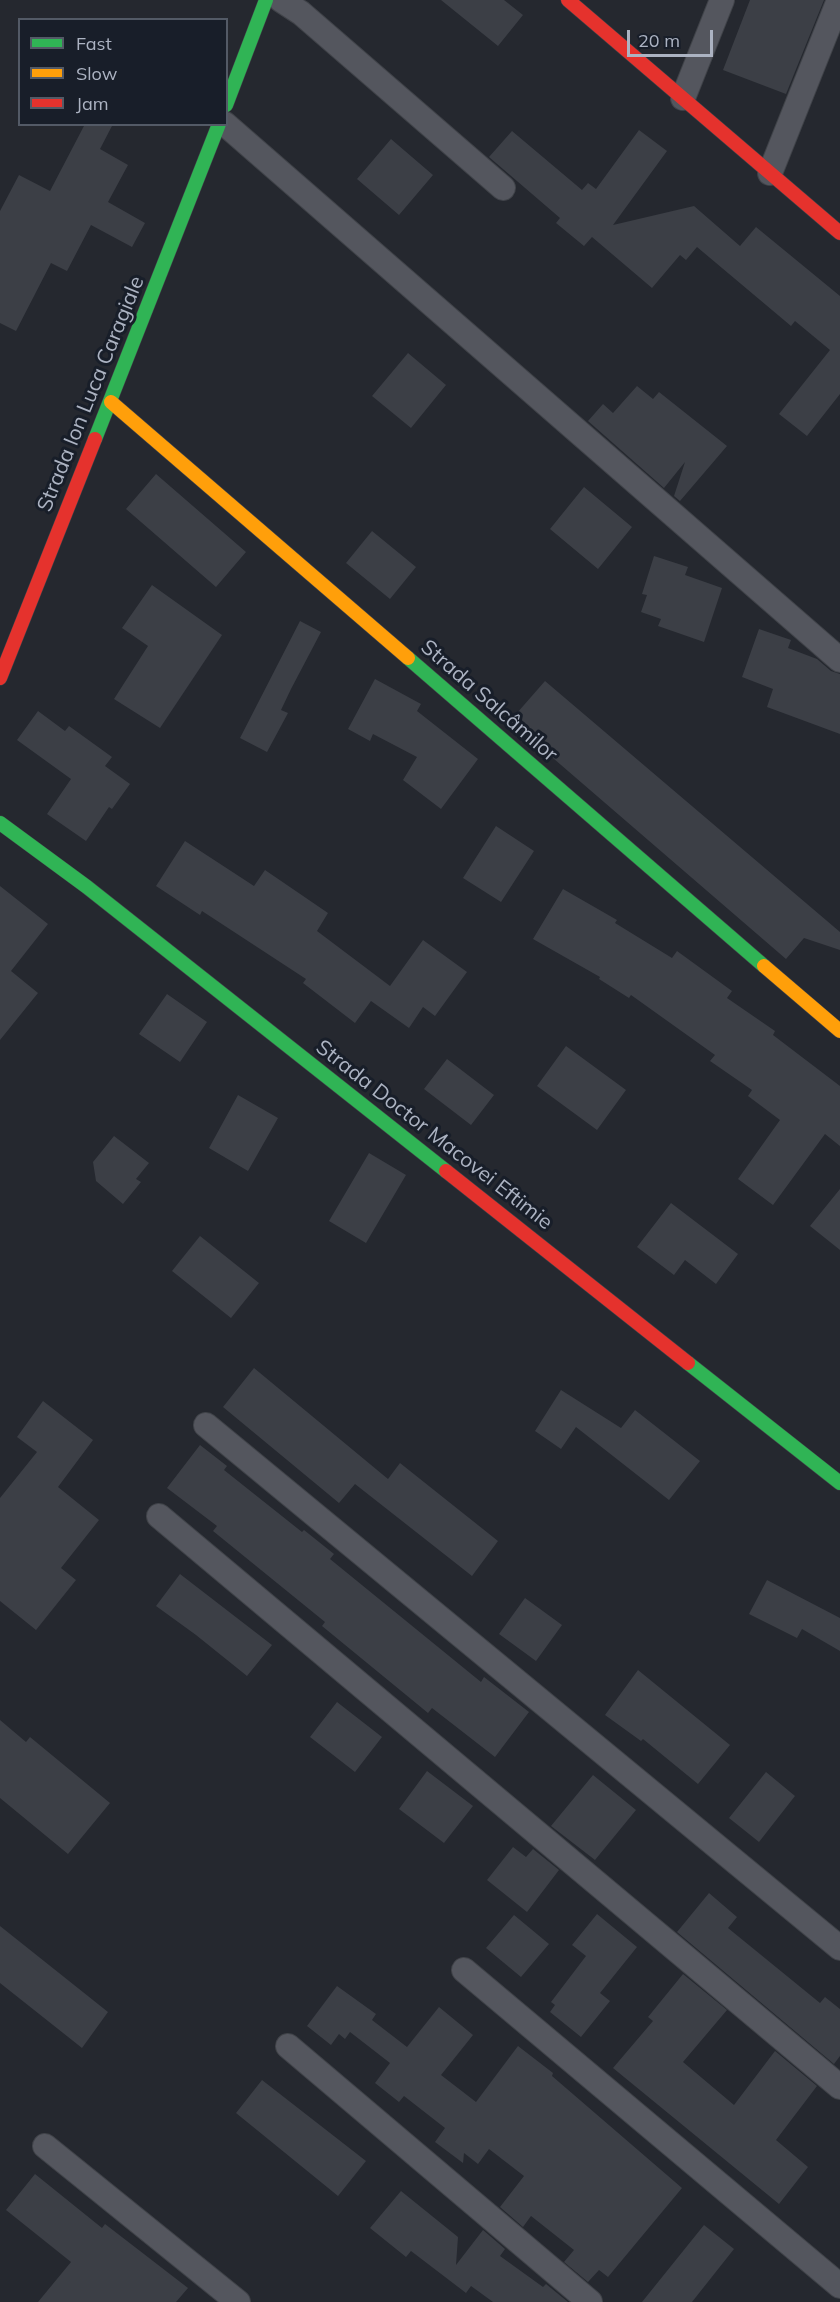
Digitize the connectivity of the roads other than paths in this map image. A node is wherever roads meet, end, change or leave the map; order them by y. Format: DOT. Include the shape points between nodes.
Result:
graph roads {
  1 [pos="266,0"];
  2 [pos="281,0"];
  3 [pos="568,0"];
  4 [pos="722,0"];
  5 [pos="839,0"];
  6 [pos="595,10"];
  7 [pos="683,98"];
  8 [pos="228,100"];
  9 [pos="218,126"];
  10 [pos="227,126"];
  11 [pos="770,173"];
  12 [pos="503,188"];
  13 [pos="840,233"];
  14 [pos="111,402"];
  15 [pos="840,660"];
  16 [pos="0,678"];
  17 [pos="0,823"];
  18 [pos="840,1031"];
  19 [pos="206,1425"];
  20 [pos="840,1483"];
  21 [pos="159,1516"];
  22 [pos="840,1948"];
  23 [pos="464,1970"];
  24 [pos="288,2046"];
  25 [pos="840,2087"];
  26 [pos="45,2146"];
  27 [pos="840,2286"];
  28 [pos="237,2302"];
  29 [pos="590,2302"];
  1 -- 8 [label="street"];
  2 -- 12 [label="street"];
  3 -- 6 [label="street"];
  4 -- 7 [label="street"];
  5 -- 11 [label="street"];
  6 -- 7 [label="street"];
  7 -- 11 [label="street"];
  9 -- 14 [label="street, Strada Ion Luca Caragiale"];
  10 -- 15 [label="street"];
  11 -- 13 [label="street"];
  14 -- 16 [label="street, Strada Ion Luca Caragiale"];
  14 -- 18 [label="street, Strada Salcâmilor"];
  17 -- 20 [label="street, Strada Doctor Macovei Eftimie" via="87,887"];
  19 -- 22 [label="street"];
  21 -- 25 [label="street"];
  23 -- 27 [label="street"];
  24 -- 29 [label="street"];
  26 -- 28 [label="street"];
}
